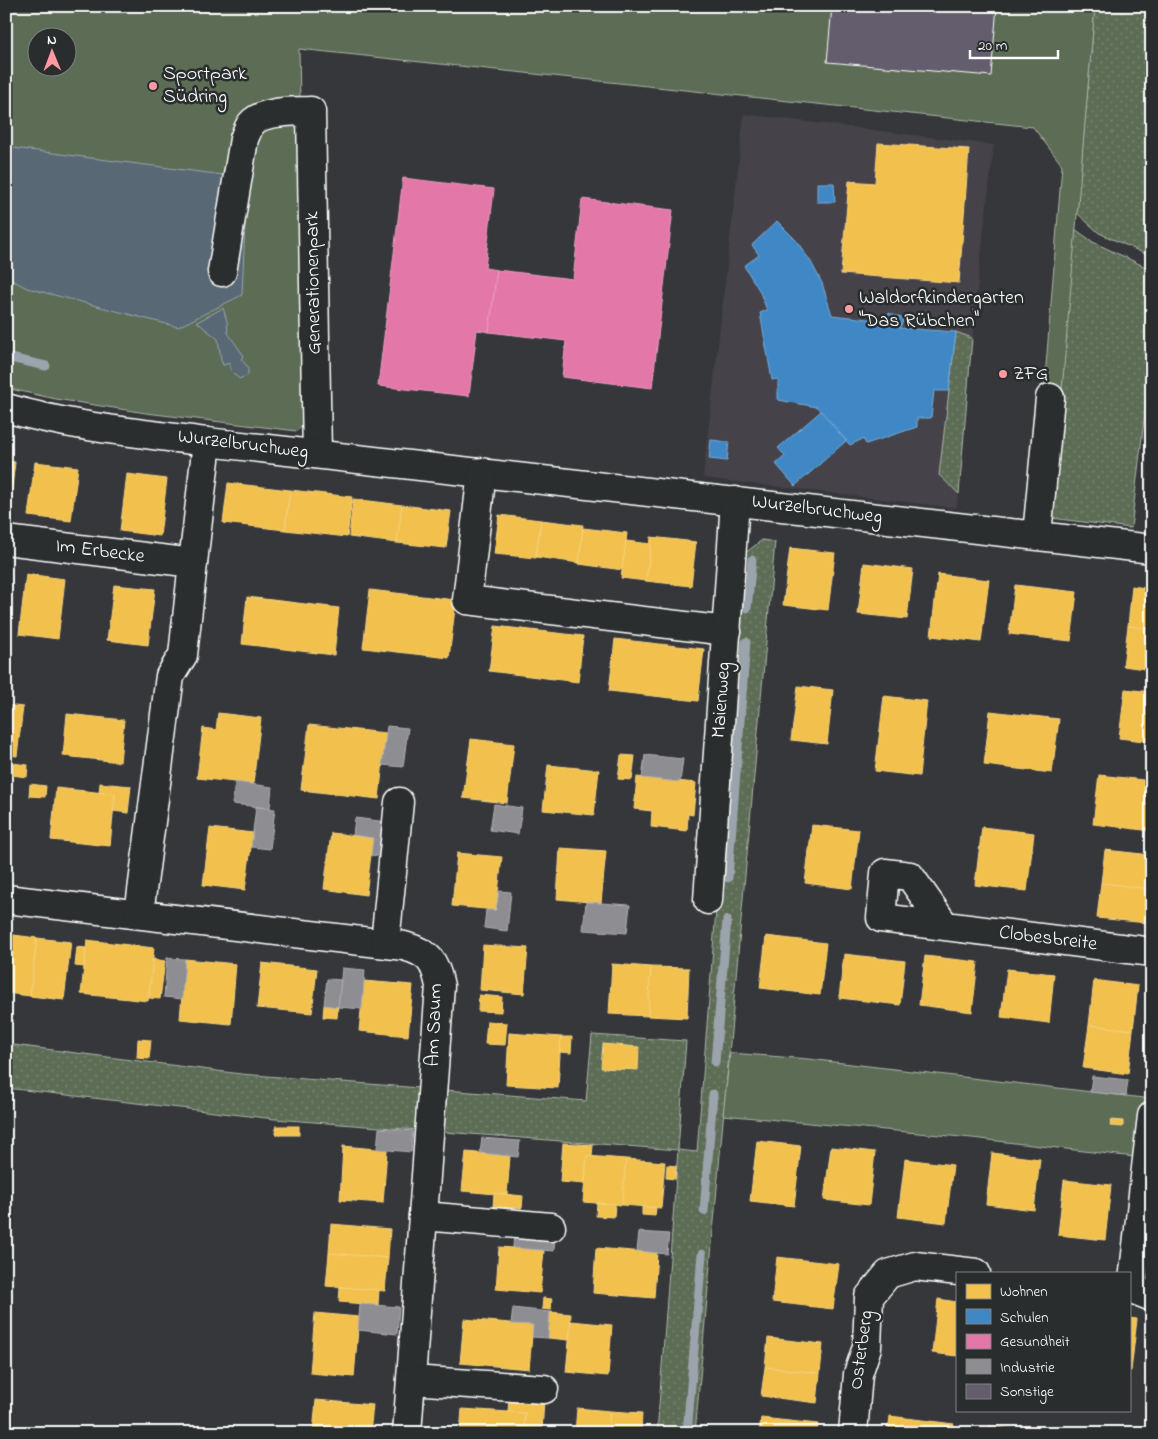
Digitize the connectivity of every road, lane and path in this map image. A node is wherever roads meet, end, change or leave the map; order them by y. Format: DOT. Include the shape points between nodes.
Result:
graph roads {
  1 [pos="222,272"];
  2 [pos="1050,398"];
  3 [pos="6,408"];
  4 [pos="207,442"];
  5 [pos="317,454"];
  6 [pos="482,472"];
  7 [pos="736,501"];
  8 [pos="1037,535"];
  9 [pos="6,540"];
  10 [pos="1152,549"];
  11 [pos="193,563"];
  12 [pos="726,631"];
  13 [pos="400,802"];
  14 [pos="6,899"];
  15 [pos="708,900"];
  16 [pos="139,914"];
  17 [pos="945,926"];
  18 [pos="385,943"];
  19 [pos="1152,952"];
  20 [pos="1152,1116"];
  21 [pos="423,1216"];
  22 [pos="551,1227"];
  23 [pos="967,1272"];
  24 [pos="1138,1292"];
  25 [pos="411,1380"];
  26 [pos="544,1389"];
  27 [pos="408,1433"];
  28 [pos="853,1433"];
  1 -- 5 [label="street, Generationenpark" via="244,139 251,124 272,113 311,111"];
  2 -- 8 [label="street"];
  3 -- 4 [label="street, Wurzelbruchweg" via="101,428"];
  4 -- 5 [label="street, Wurzelbruchweg"];
  4 -- 11 [label="street"];
  5 -- 6 [label="street, Wurzelbruchweg"];
  6 -- 7 [label="street, Wurzelbruchweg"];
  6 -- 12 [label="street" via="467,600"];
  7 -- 8 [label="street, Wurzelbruchweg"];
  7 -- 12 [label="street, Maienweg"];
  8 -- 10 [label="street, Wurzelbruchweg"];
  9 -- 11 [label="street, Im Erbecke"];
  11 -- 16 [label="street" via="183,656 170,676"];
  12 -- 15 [label="street, Maienweg"];
  13 -- 18 [label="street"];
  14 -- 16 [label="street, Am Saum"];
  16 -- 18 [label="street, Am Saum"];
  17 -- 19 [label="street, Clobesbreite"];
  18 -- 21 [label="street, Am Saum" via="417,949 427,956 438,974 440,986"];
  20 -- 24 [label="street"];
  21 -- 22 [label="street"];
  21 -- 25 [label="street, Am Saum"];
  23 -- 28 [label="street, Osterberg" via="915,1266 888,1274 869,1297 867,1347 858,1374"];
  25 -- 26 [label="street"];
  25 -- 27 [label="street, Am Saum"];
}
